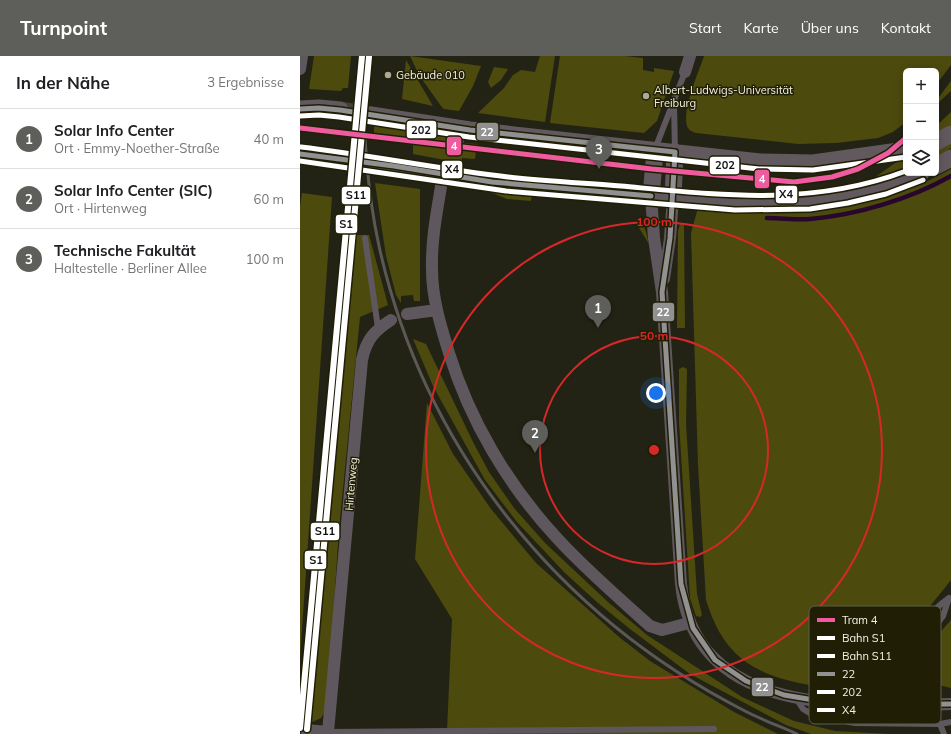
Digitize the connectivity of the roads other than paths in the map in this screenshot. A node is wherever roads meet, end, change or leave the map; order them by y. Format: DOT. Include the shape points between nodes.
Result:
graph roads {
  1 [pos="302,56"];
  2 [pos="690,56"];
  3 [pos="300,69"];
  4 [pos="685,72"];
  5 [pos="674,104"];
  6 [pos="300,109"];
  7 [pos="340,110"];
  8 [pos="371,115"];
  9 [pos="951,134"];
  10 [pos="939,140"];
  11 [pos="903,150"];
  12 [pos="654,151"];
  13 [pos="675,152"];
  14 [pos="300,154"];
  15 [pos="334,158"];
  16 [pos="951,158"];
  17 [pos="374,163"];
  18 [pos="939,164"];
  19 [pos="444,174"];
  20 [pos="914,176"];
  21 [pos="651,196"];
  22 [pos="673,198"];
  23 [pos="365,238"];
  24 [pos="662,292"];
  25 [pos="437,310"];
  26 [pos="407,314"];
  27 [pos="391,320"];
  28 [pos="378,328"];
  29 [pos="950,597"];
  30 [pos="938,606"];
  31 [pos="941,619"];
  32 [pos="689,623"];
  33 [pos="796,698"];
  34 [pos="809,700"];
  35 [pos="941,704"];
  36 [pos="951,704"];
  37 [pos="809,713"];
  38 [pos="951,722"];
  39 [pos="940,724"];
  40 [pos="941,724"];
  41 [pos="714,729"];
  42 [pos="306,730"];
  43 [pos="328,732"];
  44 [pos="944,734"];
  1 -- 3 [label="street"];
  2 -- 4 [label="street"];
  4 -- 5 [label="lane"];
  5 -- 12 [label="lane"];
  5 -- 13 [label="lane"];
  6 -- 7 [label="main road"];
  8 -- 12 [label="main road" via="470,130"];
  9 -- 10 [label="main road"];
  11 -- 13 [label="main road" via="813,163 760,162"];
  12 -- 13 [label="main road"];
  12 -- 21 [label="main road"];
  13 -- 22 [label="main road"];
  14 -- 15 [label="main road"];
  16 -- 18 [label="main road"];
  17 -- 19 [label="main road"];
  19 -- 21 [label="main road" via="492,182"];
  19 -- 25 [label="street" via="432,249"];
  20 -- 22 [label="main road" via="862,194 797,204 752,204"];
  21 -- 22 [label="main road"];
  21 -- 24 [label="street"];
  22 -- 24 [label="street"];
  23 -- 28 [label="lane"];
  24 -- 32 [label="street" via="681,584"];
  25 -- 26 [label="street"];
  25 -- 32 [label="street" via="458,380 486,441 522,496 556,537 650,626 662,630"];
  27 -- 28 [label="street, Hirtenweg"];
  28 -- 43 [label="street, Hirtenweg" via="364,348 362,360"];
  29 -- 30 [label="lane"];
  29 -- 31 [label="lane"];
  32 -- 33 [label="street" via="705,648 724,668 753,684"];
  33 -- 34 [label="street"];
  33 -- 37 [label="lane" via="803,709"];
  35 -- 36 [label="street"];
  38 -- 40 [label="lane"];
  39 -- 44 [label="lane"];
  41 -- 43 [label="lane"];
  42 -- 43 [label="street"];
}
